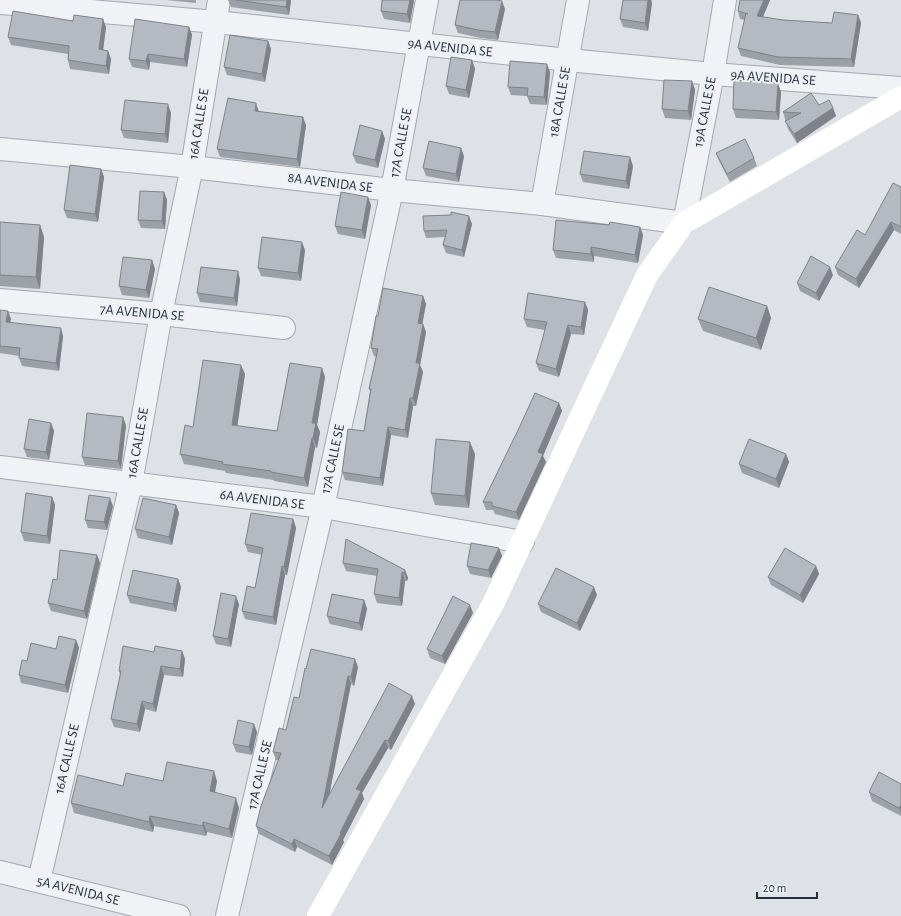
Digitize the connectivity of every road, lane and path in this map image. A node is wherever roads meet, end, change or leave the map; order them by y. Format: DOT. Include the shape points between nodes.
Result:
graph roads {
  1 [pos="219,0"];
  2 [pos="427,0"];
  3 [pos="578,0"];
  4 [pos="725,0"];
  5 [pos="1,4"];
  6 [pos="216,22"];
  7 [pos="419,44"];
  8 [pos="568,60"];
  9 [pos="713,74"];
  10 [pos="901,88"];
  11 [pos="901,97"];
  12 [pos="0,149"];
  13 [pos="192,167"];
  14 [pos="392,190"];
  15 [pos="542,204"];
  16 [pos="684,223"];
  17 [pos="0,300"];
  18 [pos="161,314"];
  19 [pos="284,328"];
  20 [pos="0,467"];
  21 [pos="131,483"];
  22 [pos="322,507"];
  23 [pos="523,542"];
  24 [pos="0,872"];
  25 [pos="39,882"];
  26 [pos="179,916"];
  27 [pos="227,916"];
  28 [pos="318,916"];
  1 -- 6 [label="street, 16A CALLE SE"];
  2 -- 7 [label="street, 17A CALLE SE"];
  3 -- 8 [label="street, 18A CALLE SE"];
  4 -- 9 [label="street, 19A CALLE SE"];
  5 -- 6 [label="street, 9A AVENIDA SE"];
  6 -- 7 [label="street, 9A AVENIDA SE"];
  6 -- 13 [label="street, 16A CALLE SE"];
  7 -- 8 [label="street, 9A AVENIDA SE"];
  7 -- 14 [label="street, 17A CALLE SE"];
  8 -- 9 [label="street, 9A AVENIDA SE"];
  8 -- 15 [label="street, 18A CALLE SE"];
  9 -- 10 [label="street, 9A AVENIDA SE"];
  9 -- 16 [label="street, 19A CALLE SE"];
  11 -- 16 [label="street"];
  12 -- 13 [label="street, 8A AVENIDA SE"];
  13 -- 14 [label="street, 8A AVENIDA SE"];
  13 -- 18 [label="street, 16A CALLE SE"];
  14 -- 15 [label="street, 8A AVENIDA SE"];
  14 -- 22 [label="street, 17A CALLE SE"];
  15 -- 16 [label="street, 8A AVENIDA SE"];
  16 -- 23 [label="street" via="647,275"];
  17 -- 18 [label="street, 7A AVENIDA SE"];
  18 -- 19 [label="street, 7A AVENIDA SE"];
  18 -- 21 [label="street, 16A CALLE SE"];
  20 -- 21 [label="street, 6A AVENIDA SE"];
  21 -- 22 [label="street, 6A AVENIDA SE"];
  21 -- 25 [label="street, 16A CALLE SE"];
  22 -- 23 [label="street, 6A AVENIDA SE"];
  22 -- 27 [label="street, 17A CALLE SE"];
  23 -- 28 [label="street" via="494,604"];
  24 -- 25 [label="street, 5A AVENIDA SE"];
  25 -- 26 [label="street, 5A AVENIDA SE"];
}
